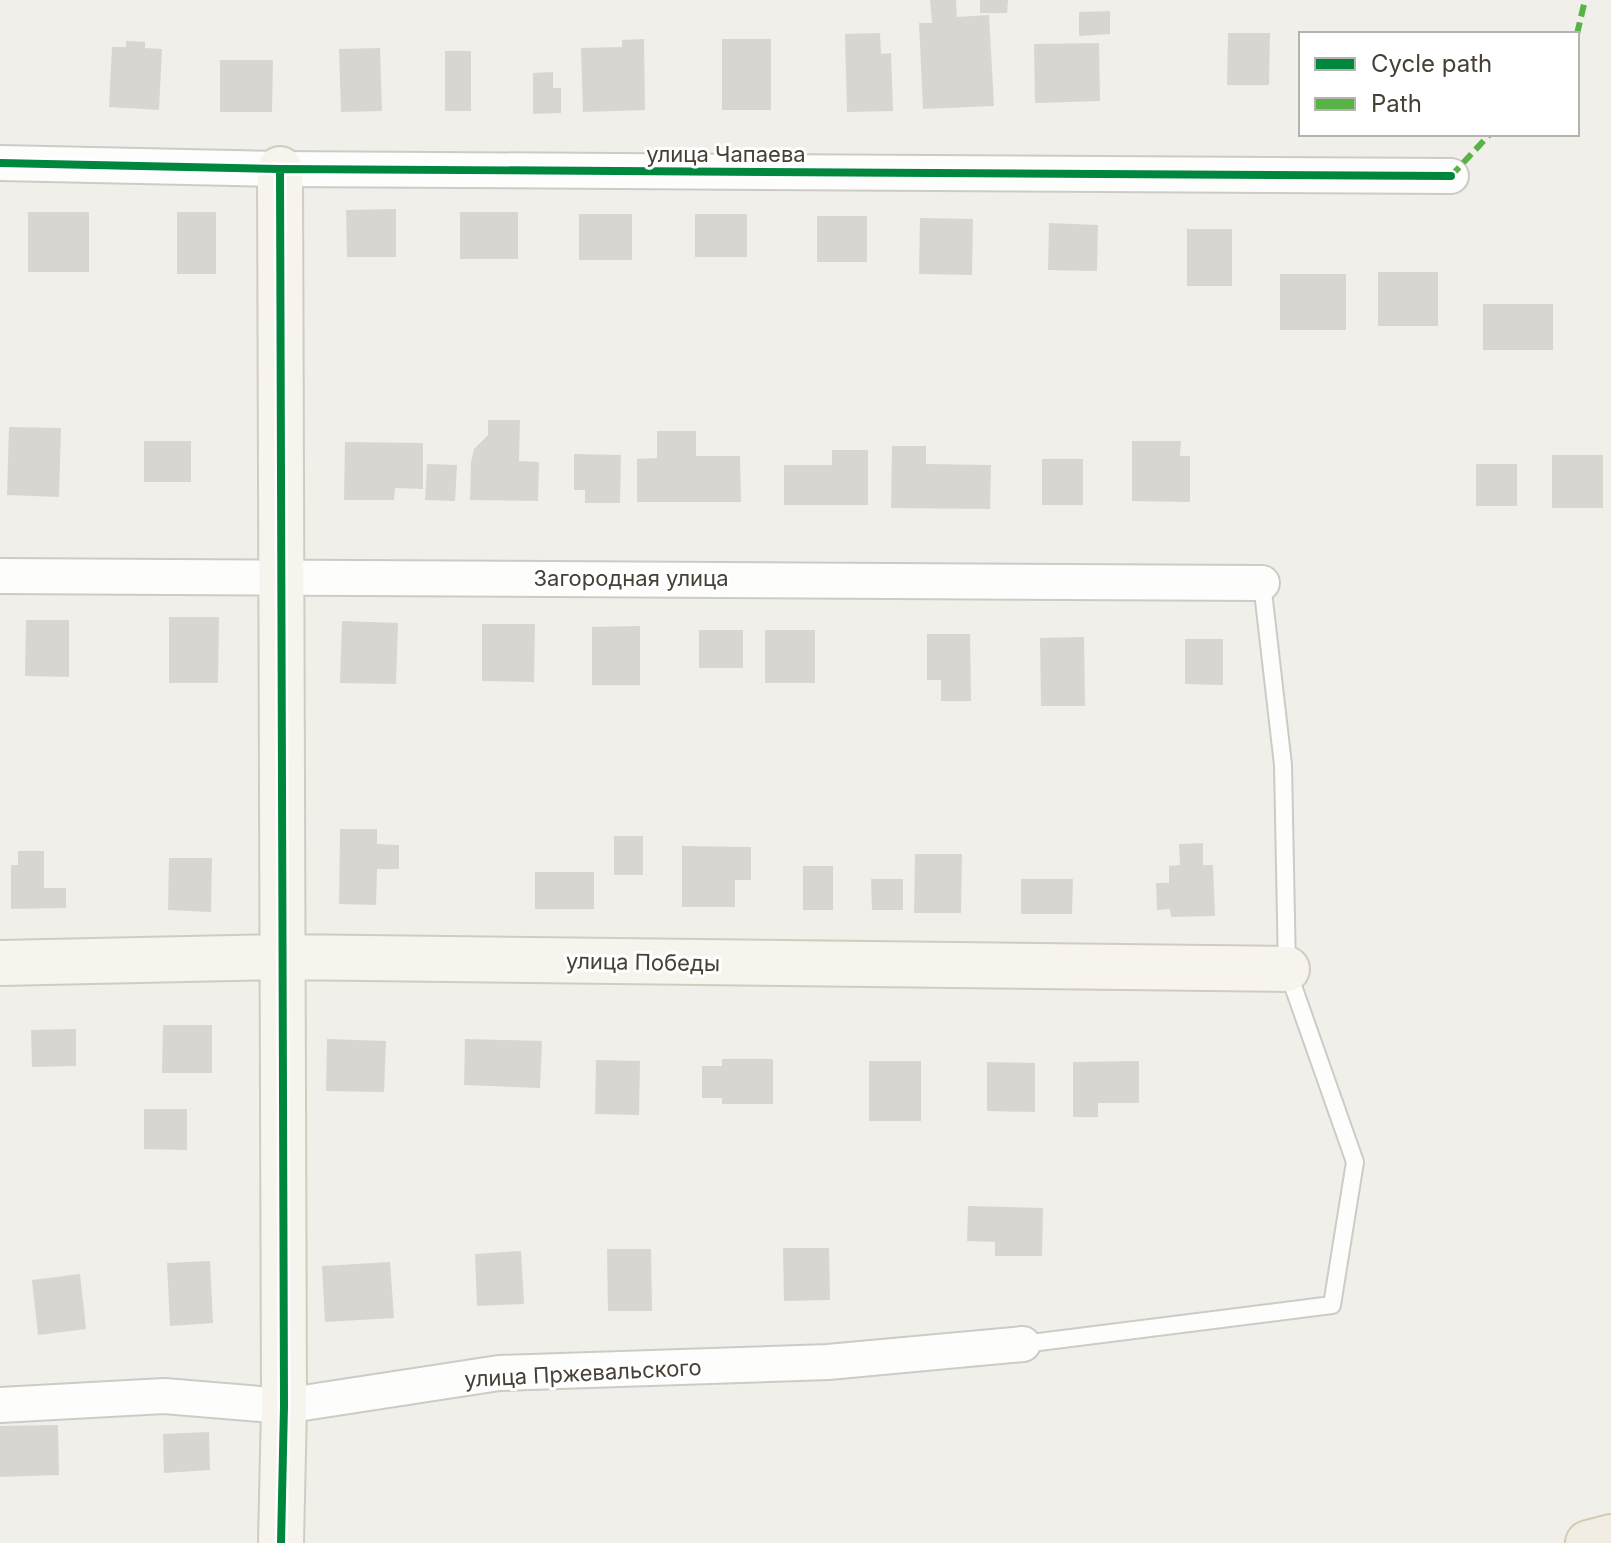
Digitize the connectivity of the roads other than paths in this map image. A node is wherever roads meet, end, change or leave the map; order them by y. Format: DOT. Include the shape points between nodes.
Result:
graph roads {
  1 [pos="0,163"];
  2 [pos="280,169"];
  3 [pos="1451,176"];
  4 [pos="283,575"];
  5 [pos="0,576"];
  6 [pos="1262,583"];
  7 [pos="282,957"];
  8 [pos="0,963"];
  9 [pos="1287,969"];
  10 [pos="1023,1344"];
  11 [pos="0,1405"];
  12 [pos="284,1406"];
  13 [pos="1611,1537"];
  14 [pos="281,1543"];
  15 [pos="1588,1543"];
  1 -- 2 [label="street, улица Чапаева"];
  2 -- 3 [label="street, улица Чапаева"];
  2 -- 4 [label="street"];
  4 -- 5 [label="street, Загородная улица"];
  4 -- 6 [label="street, Загородная улица"];
  4 -- 7 [label="street"];
  6 -- 9 [label="lane" via="1283,765"];
  7 -- 8 [label="street, улица Победы"];
  7 -- 9 [label="street, улица Победы"];
  7 -- 12 [label="street"];
  9 -- 10 [label="lane" via="1355,1162 1332,1305"];
  10 -- 12 [label="street, улица Пржевальского" via="828,1362 499,1373"];
  11 -- 12 [label="street, улица Пржевальского" via="164,1396"];
  12 -- 14 [label="street"];
  13 -- 15 [label="main road"];
}
